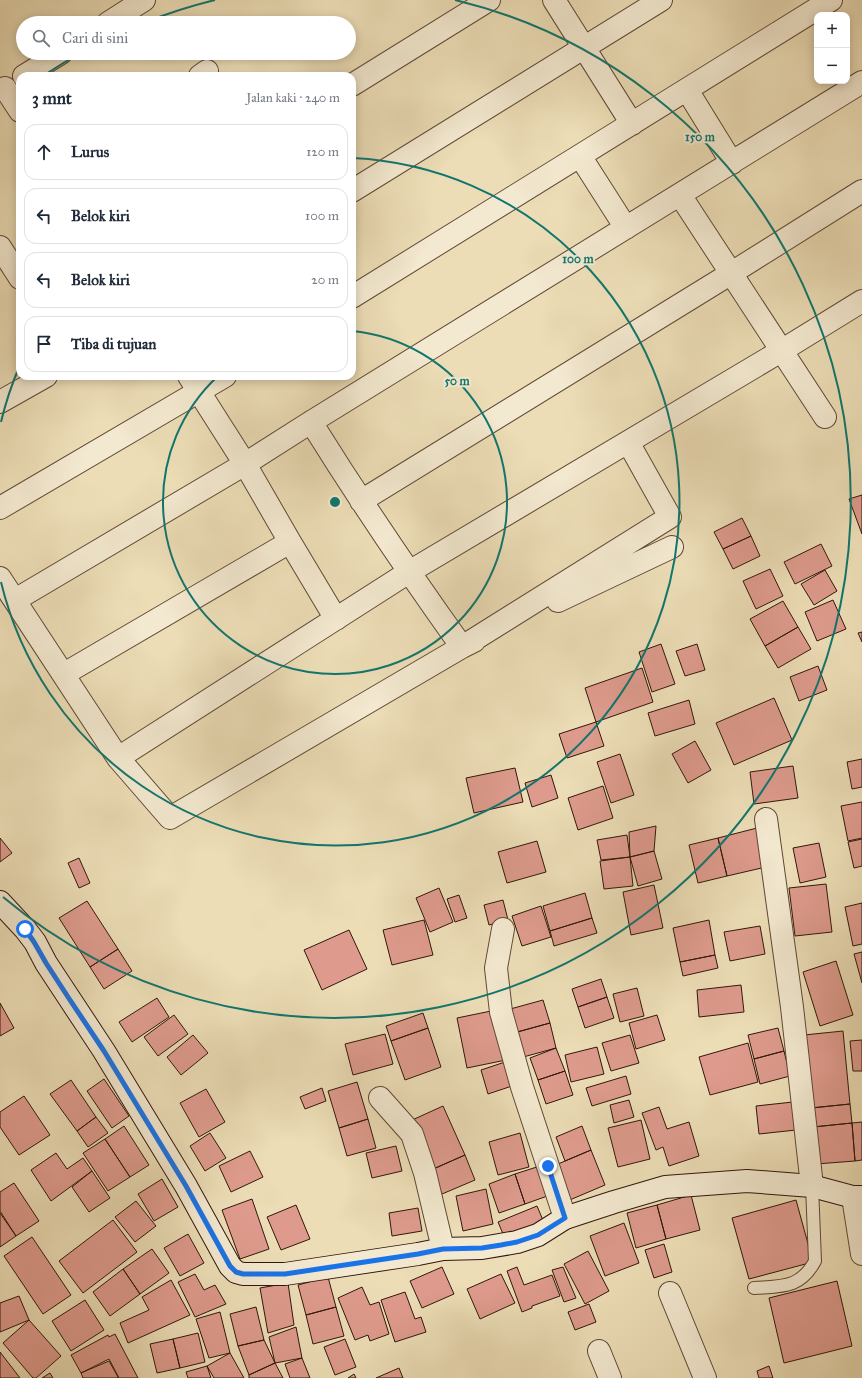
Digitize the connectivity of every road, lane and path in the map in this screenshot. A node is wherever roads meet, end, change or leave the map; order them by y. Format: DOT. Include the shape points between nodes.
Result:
graph roads {
  1 [pos="144,0"];
  2 [pos="489,0"];
  3 [pos="554,0"];
  4 [pos="661,0"];
  5 [pos="831,0"];
  6 [pos="119,16"];
  7 [pos="585,47"];
  8 [pos="50,60"];
  9 [pos="30,72"];
  10 [pos="862,82"];
  11 [pos="356,83"];
  12 [pos="8,86"];
  13 [pos="687,90"];
  14 [pos="16,103"];
  15 [pos="632,124"];
  16 [pos="580,156"];
  17 [pos="732,163"];
  18 [pos="356,189"];
  19 [pos="862,191"];
  20 [pos="680,195"];
  21 [pos="626,228"];
  22 [pos="0,247"];
  23 [pos="16,272"];
  24 [pos="730,274"];
  25 [pos="356,295"];
  26 [pos="862,301"];
  27 [pos="781,351"];
  28 [pos="39,380"];
  29 [pos="210,380"];
  30 [pos="194,384"];
  31 [pos="0,402"];
  32 [pos="825,418"];
  33 [pos="311,422"];
  34 [pos="628,442"];
  35 [pos="245,464"];
  36 [pos="361,501"];
  37 [pos="0,508"];
  38 [pos="290,542"];
  39 [pos="672,547"];
  40 [pos="409,572"];
  41 [pos="0,578"];
  42 [pos="15,600"];
  43 [pos="336,619"];
  44 [pos="462,647"];
  45 [pos="64,674"];
  46 [pos="118,758"];
  47 [pos="766,819"];
  48 [pos="0,902"];
  49 [pos="504,929"];
  50 [pos="380,1098"];
  51 [pos="812,1186"];
  52 [pos="858,1197"];
  53 [pos="565,1218"];
  54 [pos="443,1249"];
  55 [pos="862,1254"];
  56 [pos="754,1288"];
  57 [pos="670,1293"];
  58 [pos="599,1351"];
  59 [pos="610,1378"];
  60 [pos="705,1378"];
  1 -- 6 [label="street"];
  2 -- 11 [label="street"];
  3 -- 7 [label="street"];
  4 -- 7 [label="street"];
  5 -- 13 [label="street"];
  7 -- 15 [label="street"];
  7 -- 18 [label="street"];
  8 -- 9 [label="street"];
  10 -- 17 [label="street"];
  12 -- 14 [label="street"];
  13 -- 15 [label="street"];
  13 -- 17 [label="street"];
  15 -- 16 [label="street"];
  16 -- 21 [label="street"];
  16 -- 25 [label="street"];
  17 -- 20 [label="street"];
  19 -- 24 [label="street"];
  20 -- 21 [label="street"];
  20 -- 24 [label="street"];
  21 -- 33 [label="street"];
  22 -- 23 [label="street"];
  24 -- 27 [label="street"];
  24 -- 36 [label="street"];
  26 -- 27 [label="street"];
  27 -- 32 [label="street"];
  27 -- 34 [label="street"];
  28 -- 31 [label="street"];
  29 -- 30 [label="street"];
  30 -- 35 [label="street"];
  30 -- 37 [label="street"];
  33 -- 35 [label="street"];
  33 -- 36 [label="street"];
  34 -- 40 [label="street"];
  34 -- 44 [label="street" via="670,517"];
  35 -- 38 [label="street"];
  35 -- 42 [label="street"];
  36 -- 40 [label="street"];
  38 -- 43 [label="street"];
  38 -- 45 [label="street"];
  39 -- 44 [label="street"];
  40 -- 43 [label="street"];
  40 -- 44 [label="street"];
  41 -- 42 [label="street"];
  42 -- 45 [label="street"];
  43 -- 46 [label="street"];
  44 -- 46 [label="street" via="170,818"];
  45 -- 46 [label="street"];
  47 -- 51 [label="street" via="791,1000"];
  48 -- 54 [label="street" via="25,929 104,1051 186,1186 230,1266 236,1272 285,1274"];
  49 -- 53 [label="street" via="496,968 501,1012 522,1087"];
  50 -- 54 [label="street" via="412,1134 425,1173"];
  51 -- 52 [label="street"];
  51 -- 53 [label="street" via="747,1181 665,1187"];
  51 -- 56 [label="lane" via="815,1261 809,1272 798,1281 784,1286"];
  52 -- 55 [label="street"];
  53 -- 54 [label="street" via="538,1235 517,1242 482,1248"];
  57 -- 60 [label="street"];
  58 -- 59 [label="street"];
}
